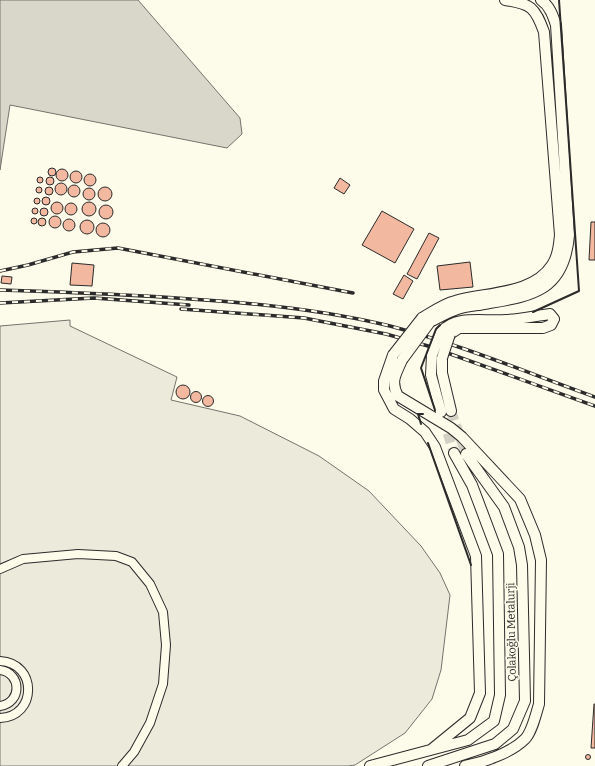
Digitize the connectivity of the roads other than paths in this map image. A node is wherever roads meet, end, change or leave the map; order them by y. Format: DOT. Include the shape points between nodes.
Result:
graph roads {
  1 [pos="505,0"];
  2 [pos="541,0"];
  3 [pos="557,266"];
  4 [pos="445,333"];
  5 [pos="397,357"];
  6 [pos="446,412"];
  7 [pos="454,453"];
  8 [pos="466,454"];
  9 [pos="0,569"];
  10 [pos="0,661"];
  11 [pos="0,670"];
  12 [pos="29,690"];
  13 [pos="17,691"];
  14 [pos="0,706"];
  15 [pos="0,718"];
  16 [pos="432,749"];
  17 [pos="122,766"];
  18 [pos="370,766"];
  19 [pos="428,766"];
  20 [pos="465,766"];
  1 -- 3 [label="main road" via="526,4 538,15 544,32 560,235"];
  2 -- 3 [label="main road" via="551,11 556,25 569,235 568,250"];
  3 -- 5 [label="main road, bridge" via="552,282 526,296 456,309 430,322"];
  4 -- 4 [label="main road" via="459,328 543,328 551,325 554,319 550,314 506,320 460,320 446,326"];
  4 -- 6 [label="main road, bridge" via="437,356 442,373"];
  5 -- 16 [label="main road" via="384,381 384,390 394,409 425,432 436,447 476,556 480,693 470,718"];
  5 -- 20 [label="main road" via="393,387 398,396 462,437 520,499 535,536 541,560 539,704 533,722 526,739 504,754"];
  7 -- 16 [label="main road, Çolakoğlu Metalurji" via="472,484 498,554 500,695 494,721 468,740"];
  8 -- 19 [label="main road, Çolakoğlu Metalurji" via="504,507 519,547 522,565 525,701 513,729 496,744"];
  9 -- 17 [label="street" via="23,559 78,554 116,556 132,562 150,584 163,612 166,645 163,684 150,723 134,752"];
  10 -- 12 [label="street" via="14,664 22,671"];
  11 -- 13 [label="street" via="8,672 13,677 17,683"];
  12 -- 13 [label="street"];
  12 -- 15 [label="street" via="27,700 21,709 13,715"];
  13 -- 14 [label="street" via="12,700"];
  16 -- 18 [label="main road, Çolakoğlu Metalurji"];
}
